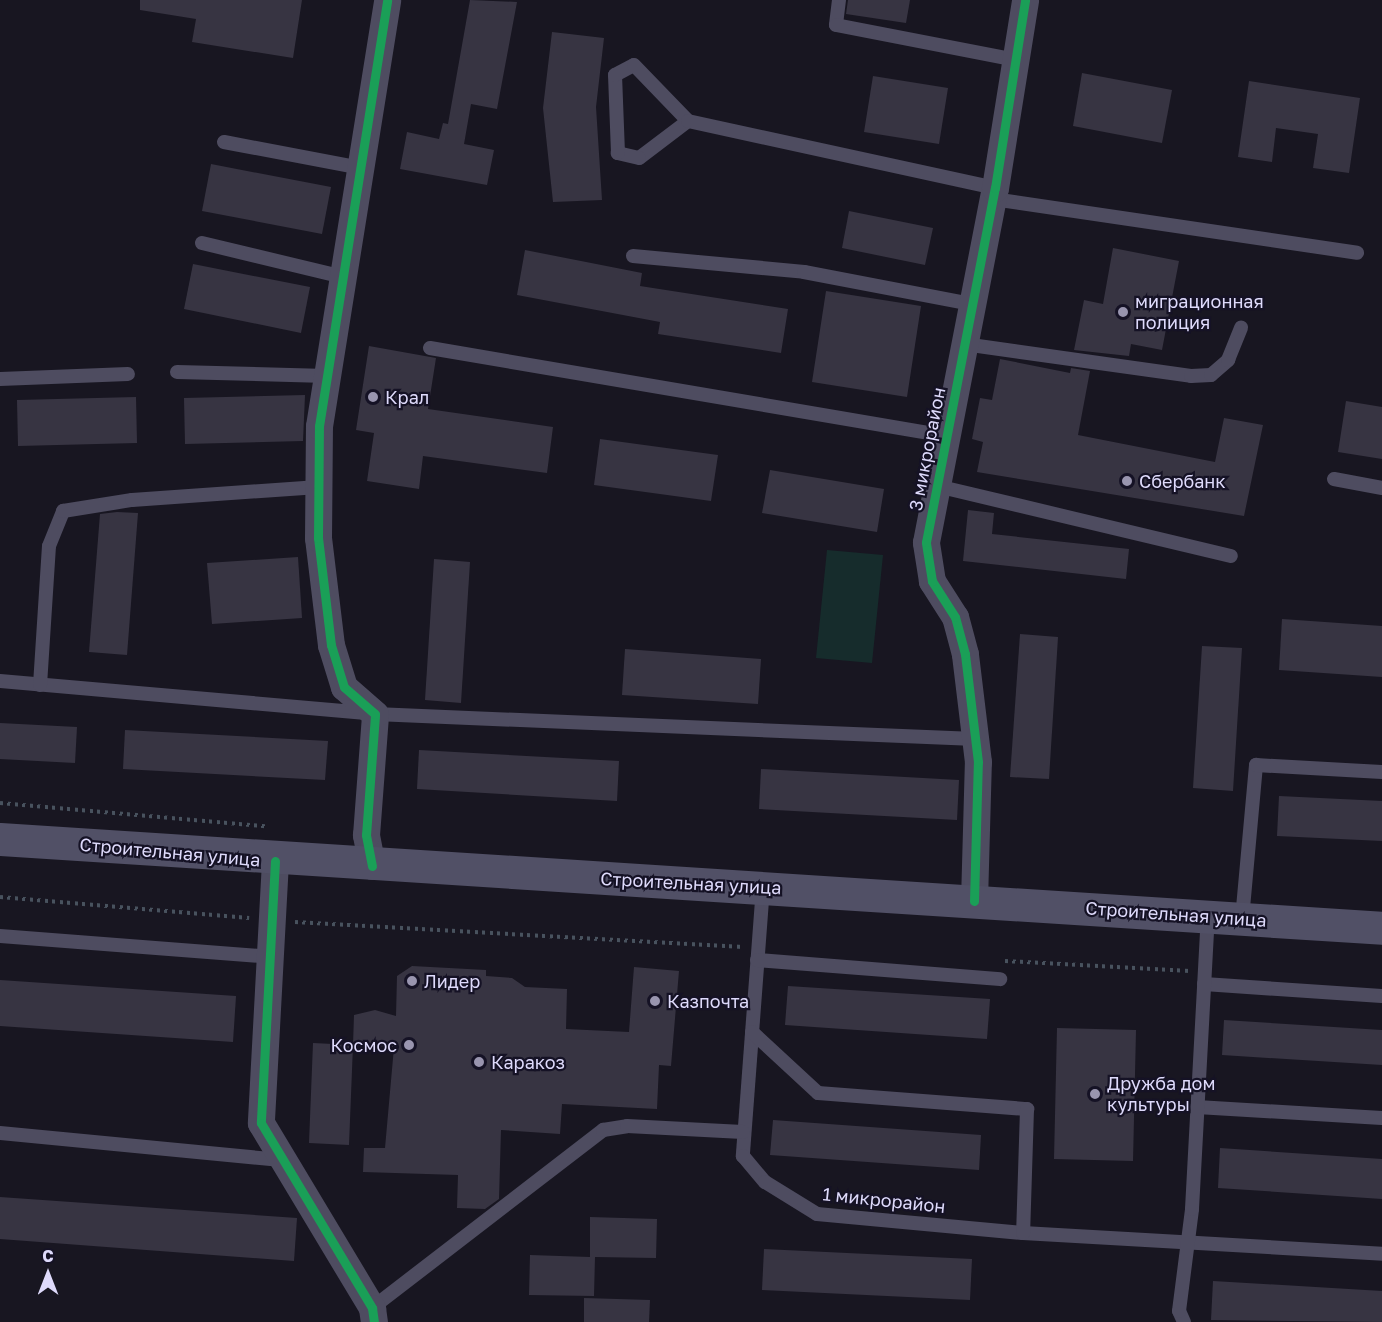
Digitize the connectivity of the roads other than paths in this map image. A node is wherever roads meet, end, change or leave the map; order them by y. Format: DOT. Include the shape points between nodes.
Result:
graph roads {
  1 [pos="387,0"];
  2 [pos="839,0"];
  3 [pos="1025,0"];
  4 [pos="1016,60"];
  5 [pos="688,121"];
  6 [pos="224,142"];
  7 [pos="361,168"];
  8 [pos="994,194"];
  9 [pos="201,243"];
  10 [pos="1357,253"];
  11 [pos="633,256"];
  12 [pos="344,277"];
  13 [pos="972,304"];
  14 [pos="1240,327"];
  15 [pos="964,344"];
  16 [pos="430,348"];
  17 [pos="177,372"];
  18 [pos="128,374"];
  19 [pos="327,376"];
  20 [pos="0,379"];
  21 [pos="946,436"];
  22 [pos="1334,479"];
  23 [pos="937,486"];
  24 [pos="319,488"];
  25 [pos="1382,488"];
  26 [pos="1231,556"];
  27 [pos="0,681"];
  28 [pos="40,685"];
  29 [pos="375,714"];
  30 [pos="975,739"];
  31 [pos="1382,772"];
  32 [pos="0,839"];
  33 [pos="275,861"];
  34 [pos="372,867"];
  35 [pos="763,887"];
  36 [pos="974,901"];
  37 [pos="1208,917"];
  38 [pos="1242,919"];
  39 [pos="1382,928"];
  40 [pos="0,936"];
  41 [pos="758,954"];
  42 [pos="272,957"];
  43 [pos="1205,978"];
  44 [pos="1000,979"];
  45 [pos="1382,996"];
  46 [pos="752,1032"];
  47 [pos="1197,1107"];
  48 [pos="1382,1118"];
  49 [pos="743,1132"];
  50 [pos="0,1133"];
  51 [pos="279,1160"];
  52 [pos="1023,1233"];
  53 [pos="1185,1239"];
  54 [pos="1382,1254"];
  55 [pos="373,1315"];
  56 [pos="1184,1322"];
  1 -- 7 [label="street"];
  2 -- 4 [label="lane" via="836,25"];
  3 -- 4 [label="street, 3 микрорайон"];
  4 -- 8 [label="street, 3 микрорайон"];
  5 -- 5 [label="lane" via="634,65 615,75 618,153 639,158"];
  5 -- 8 [label="lane"];
  6 -- 7 [label="lane"];
  7 -- 12 [label="street"];
  8 -- 10 [label="lane"];
  8 -- 13 [label="street, 3 микрорайон"];
  9 -- 12 [label="lane"];
  11 -- 13 [label="lane" via="804,272"];
  12 -- 19 [label="street"];
  13 -- 15 [label="street, 3 микрорайон"];
  14 -- 15 [label="lane" via="1228,360 1211,375 1191,376"];
  15 -- 21 [label="street, 3 микрорайон"];
  16 -- 21 [label="lane"];
  17 -- 19 [label="lane"];
  18 -- 20 [label="lane"];
  19 -- 24 [label="street"];
  21 -- 23 [label="street, 3 микрорайон"];
  22 -- 25 [label="lane"];
  23 -- 26 [label="lane"];
  23 -- 30 [label="street, 3 микрорайон" via="926,542 932,581 955,617 965,654"];
  24 -- 28 [label="lane" via="132,500 63,511 49,546"];
  24 -- 29 [label="street" via="331,645 344,687"];
  27 -- 28 [label="lane"];
  28 -- 29 [label="lane"];
  29 -- 30 [label="lane"];
  29 -- 34 [label="street" via="366,835"];
  30 -- 36 [label="street, 3 микрорайон"];
  31 -- 38 [label="lane" via="1256,765"];
  32 -- 33 [label="main road, Строительная улица"];
  33 -- 34 [label="main road, Строительная улица"];
  33 -- 42 [label="street"];
  34 -- 35 [label="main road, Строительная улица"];
  35 -- 36 [label="main road, Строительная улица"];
  35 -- 41 [label="lane, 1 микрорайон"];
  36 -- 37 [label="main road, Строительная улица"];
  37 -- 38 [label="main road, Строительная улица"];
  37 -- 43 [label="lane"];
  38 -- 39 [label="main road, Строительная улица"];
  40 -- 42 [label="lane"];
  41 -- 44 [label="lane"];
  41 -- 46 [label="lane, 1 микрорайон"];
  42 -- 51 [label="street" via="261,1123"];
  43 -- 45 [label="lane"];
  43 -- 47 [label="lane"];
  46 -- 49 [label="lane, 1 микрорайон"];
  46 -- 52 [label="lane" via="818,1093 1027,1109"];
  47 -- 48 [label="lane"];
  47 -- 53 [label="lane" via="1192,1209"];
  49 -- 52 [label="lane, 1 микрорайон" via="743,1156 765,1182 817,1214"];
  49 -- 55 [label="lane" via="627,1126 603,1130"];
  50 -- 51 [label="lane"];
  51 -- 55 [label="street"];
  52 -- 53 [label="lane, 1 микрорайон"];
  53 -- 54 [label="lane, 1 микрорайон"];
  53 -- 56 [label="lane" via="1179,1311"];
}
